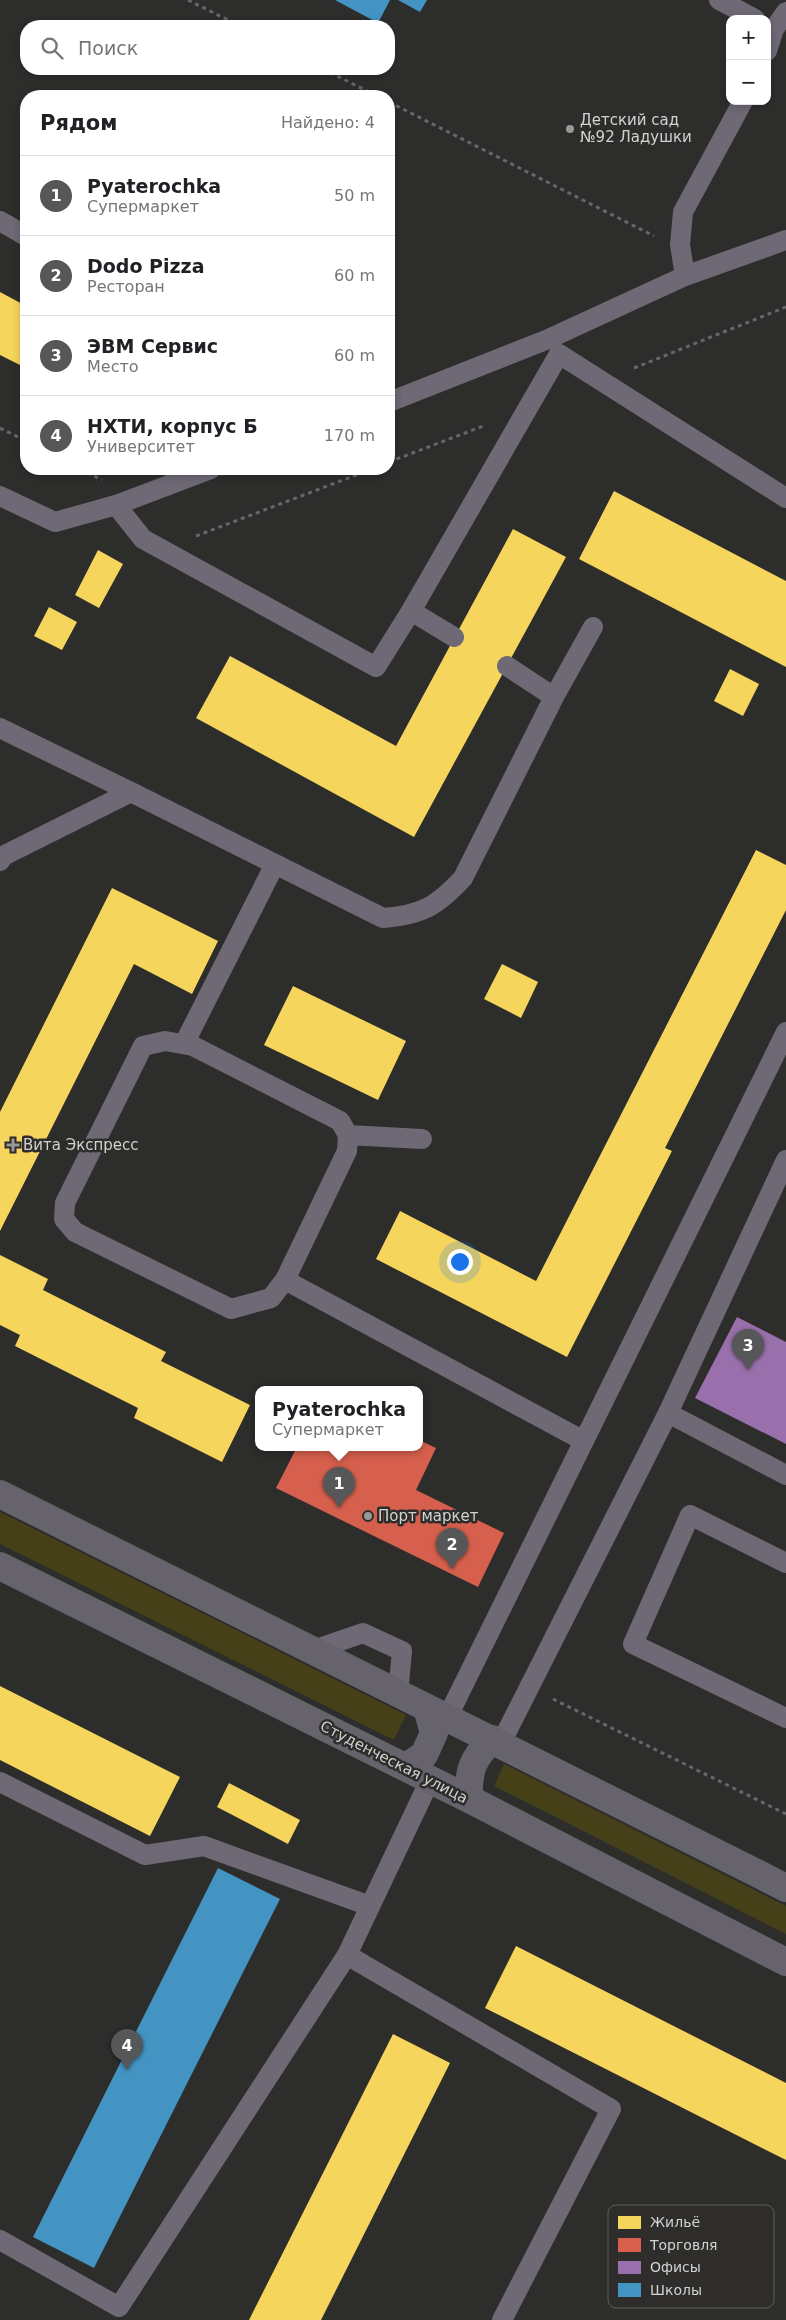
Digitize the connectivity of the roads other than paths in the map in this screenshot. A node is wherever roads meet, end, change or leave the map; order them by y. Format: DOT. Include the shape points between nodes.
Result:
graph roads {
  1 [pos="719,0"];
  2 [pos="786,12"];
  3 [pos="747,15"];
  4 [pos="771,27"];
  5 [pos="741,105"];
  6 [pos="0,221"];
  7 [pos="20,233"];
  8 [pos="786,240"];
  9 [pos="685,276"];
  10 [pos="553,347"];
  11 [pos="395,400"];
  12 [pos="195,475"];
  13 [pos="0,496"];
  14 [pos="786,498"];
  15 [pos="116,505"];
  16 [pos="411,611"];
  17 [pos="593,627"];
  18 [pos="454,637"];
  19 [pos="507,666"];
  20 [pos="554,697"];
  21 [pos="0,728"];
  22 [pos="131,792"];
  23 [pos="0,861"];
  24 [pos="275,864"];
  25 [pos="786,1032"];
  26 [pos="184,1044"];
  27 [pos="348,1135"];
  28 [pos="422,1138"];
  29 [pos="786,1160"];
  30 [pos="285,1280"];
  31 [pos="668,1413"];
  32 [pos="584,1441"];
  33 [pos="786,1475"];
  34 [pos="0,1494"];
  35 [pos="786,1563"];
  36 [pos="0,1566"];
  37 [pos="310,1650"];
  38 [pos="398,1694"];
  39 [pos="437,1713"];
  40 [pos="786,1718"];
  41 [pos="496,1741"];
  42 [pos="406,1767"];
  43 [pos="430,1780"];
  44 [pos="0,1782"];
  45 [pos="470,1799"];
  46 [pos="786,1888"];
  47 [pos="370,1906"];
  48 [pos="346,1956"];
  49 [pos="786,1962"];
  50 [pos="0,2240"];
  51 [pos="502,2320"];
  1 -- 3 [label="lane"];
  2 -- 4 [label="lane"];
  5 -- 9 [label="lane" via="683,212 680,245"];
  6 -- 7 [label="lane"];
  8 -- 9 [label="lane"];
  9 -- 10 [label="lane"];
  10 -- 11 [label="lane"];
  10 -- 14 [label="lane"];
  10 -- 16 [label="lane"];
  12 -- 15 [label="lane"];
  13 -- 15 [label="lane" via="55,522"];
  15 -- 16 [label="lane" via="143,538 376,667"];
  16 -- 18 [label="lane"];
  17 -- 20 [label="lane"];
  19 -- 20 [label="lane"];
  20 -- 24 [label="lane" via="463,878 443,899 409,916 383,918"];
  21 -- 22 [label="lane"];
  22 -- 23 [label="lane" via="3,856"];
  22 -- 24 [label="lane"];
  24 -- 26 [label="lane"];
  25 -- 32 [label="lane"];
  26 -- 27 [label="lane" via="340,1121"];
  26 -- 30 [label="lane" via="165,1041 143,1046 65,1203 64,1219 75,1232 231,1309 272,1298"];
  27 -- 28 [label="lane"];
  27 -- 30 [label="lane" via="347,1151"];
  29 -- 31 [label="lane"];
  30 -- 32 [label="lane"];
  31 -- 33 [label="lane"];
  31 -- 41 [label="lane" via="529,1687"];
  32 -- 39 [label="lane"];
  34 -- 37 [label="main road"];
  35 -- 40 [label="lane" via="690,1515 633,1644"];
  36 -- 42 [label="main road, Студенческая улица"];
  37 -- 38 [label="main road"];
  37 -- 38 [label="lane" via="363,1633 402,1651"];
  38 -- 39 [label="main road"];
  39 -- 41 [label="main road"];
  39 -- 42 [label="main road" via="434,1733 424,1755"];
  41 -- 45 [label="main road" via="477,1753 468,1780"];
  41 -- 46 [label="main road"];
  42 -- 43 [label="main road, Студенческая улица"];
  43 -- 45 [label="main road, Студенческая улица"];
  43 -- 47 [label="lane"];
  44 -- 47 [label="lane" via="146,1855 204,1846"];
  45 -- 49 [label="main road, Студенческая улица"];
  47 -- 48 [label="lane"];
  48 -- 50 [label="lane" via="119,2307"];
  48 -- 51 [label="lane" via="611,2108"];
}
